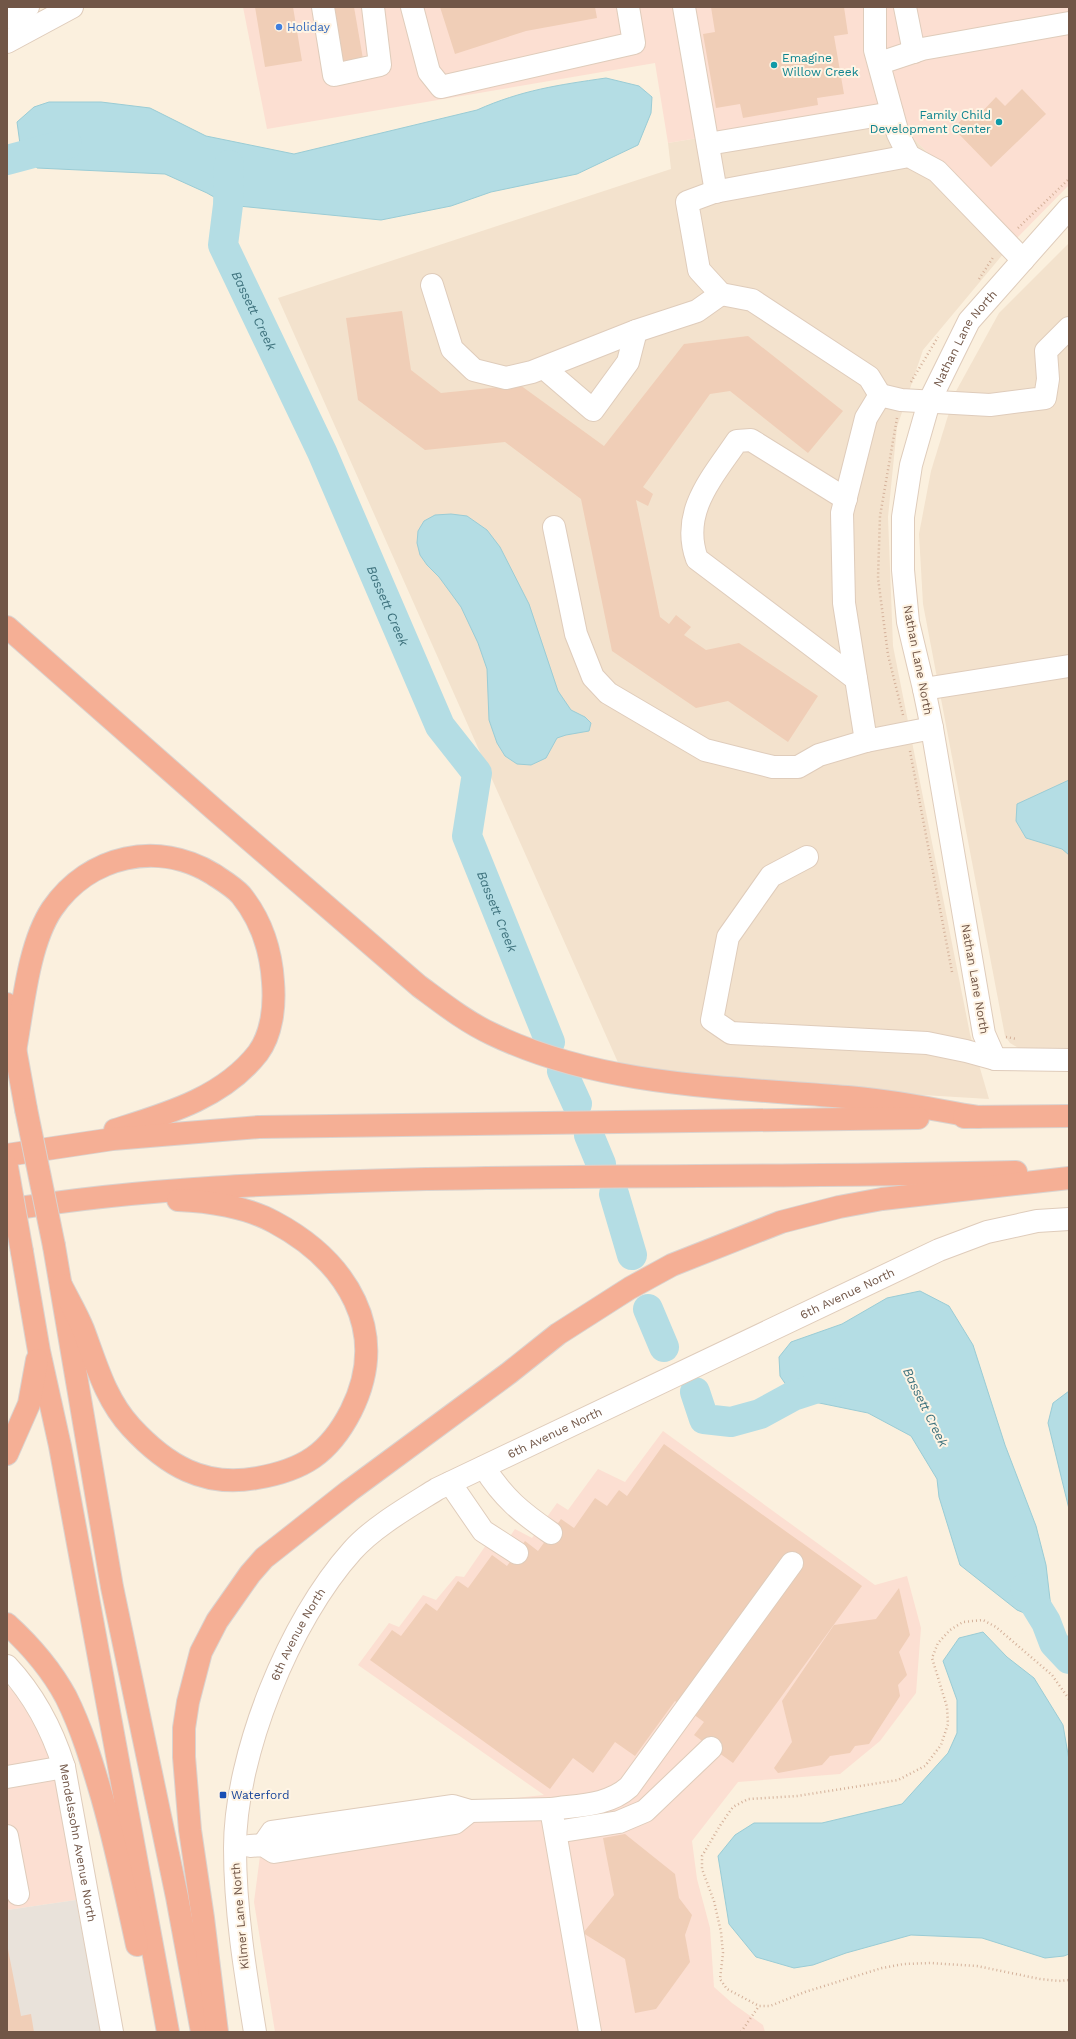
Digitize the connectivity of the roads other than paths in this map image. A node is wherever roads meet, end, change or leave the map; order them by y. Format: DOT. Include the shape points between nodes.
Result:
graph roads {
  1 [pos="27,7"];
  2 [pos="72,7"];
  3 [pos="323,7"];
  4 [pos="373,7"];
  5 [pos="412,7"];
  6 [pos="628,7"];
  7 [pos="684,7"];
  8 [pos="875,7"];
  9 [pos="905,7"];
  10 [pos="7,18"];
  11 [pos="1066,18"];
  12 [pos="7,42"];
  13 [pos="914,52"];
  14 [pos="880,63"];
  15 [pos="892,113"];
  16 [pos="708,144"];
  17 [pos="909,156"];
  18 [pos="716,192"];
  19 [pos="1068,210"];
  20 [pos="1023,260"];
  21 [pos="432,285"];
  22 [pos="721,294"];
  23 [pos="1069,328"];
  24 [pos="636,331"];
  25 [pos="544,368"];
  26 [pos="880,395"];
  27 [pos="928,402"];
  28 [pos="846,499"];
  29 [pos="554,527"];
  30 [pos="7,627"];
  31 [pos="1069,666"];
  32 [pos="856,679"];
  33 [pos="924,689"];
  34 [pos="932,728"];
  35 [pos="866,741"];
  36 [pos="807,857"];
  37 [pos="7,1004"];
  38 [pos="15,1051"];
  39 [pos="995,1059"];
  40 [pos="1069,1060"];
  41 [pos="1069,1116"];
  42 [pos="978,1117"];
  43 [pos="55,1147"];
  44 [pos="7,1155"];
  45 [pos="7,1167"];
  46 [pos="1069,1171"];
  47 [pos="1069,1178"];
  48 [pos="104,1196"];
  49 [pos="7,1210"];
  50 [pos="1069,1219"];
  51 [pos="61,1285"];
  52 [pos="39,1351"];
  53 [pos="7,1454"];
  54 [pos="484,1467"];
  55 [pos="450,1483"];
  56 [pos="551,1533"];
  57 [pos="516,1553"];
  58 [pos="792,1563"];
  59 [pos="7,1624"];
  60 [pos="7,1667"];
  61 [pos="711,1748"];
  62 [pos="64,1767"];
  63 [pos="7,1777"];
  64 [pos="551,1809"];
  65 [pos="556,1832"];
  66 [pos="7,1836"];
  67 [pos="235,1847"];
  68 [pos="18,1894"];
  69 [pos="112,2032"];
  70 [pos="163,2032"];
  71 [pos="168,2032"];
  72 [pos="202,2032"];
  73 [pos="217,2032"];
  74 [pos="255,2032"];
  75 [pos="590,2032"];
  1 -- 10 [label="street"];
  2 -- 12 [label="street"];
  3 -- 4 [label="street" via="334,75 380,65"];
  5 -- 6 [label="street" via="429,72 441,87 634,43"];
  7 -- 16 [label="street"];
  8 -- 14 [label="street" via="876,50"];
  9 -- 13 [label="street"];
  11 -- 13 [label="street"];
  13 -- 14 [label="street"];
  14 -- 15 [label="street"];
  15 -- 16 [label="street"];
  15 -- 17 [label="street" via="898,134"];
  16 -- 18 [label="street"];
  17 -- 18 [label="street"];
  17 -- 20 [label="street" via="937,171"];
  18 -- 22 [label="street" via="687,202 700,270"];
  19 -- 20 [label="street, Nathan Lane North"];
  20 -- 27 [label="street, Nathan Lane North" via="969,321"];
  21 -- 25 [label="street" via="452,349 474,370 506,378"];
  22 -- 24 [label="street" via="697,310"];
  22 -- 26 [label="street" via="752,300 869,377"];
  23 -- 27 [label="street" via="1046,351 1046,398 990,405"];
  24 -- 25 [label="street"];
  24 -- 25 [label="street" via="628,362 593,410"];
  26 -- 27 [label="street"];
  26 -- 28 [label="street" via="866,418"];
  27 -- 33 [label="street, Nathan Lane North" via="911,465 903,517 908,622"];
  28 -- 32 [label="street" via="842,513 844,604"];
  28 -- 32 [label="street" via="751,440 737,442 702,493 693,517 692,544 697,559"];
  29 -- 35 [label="street" via="576,634 593,677 608,693 705,750 773,767 798,766 819,755"];
  30 -- 42 [label="highway" via="419,986 490,1034 575,1064 680,1085 849,1097"];
  31 -- 33 [label="street"];
  32 -- 35 [label="street"];
  33 -- 34 [label="street, Nathan Lane North"];
  34 -- 35 [label="street"];
  34 -- 39 [label="street, Nathan Lane North" via="984,1034"];
  36 -- 39 [label="street" via="771,876 728,937 712,1020 731,1033 927,1043"];
  37 -- 38 [label="highway"];
  38 -- 43 [label="highway" via="33,959 45,922 53,907 91,872 107,863 125,858 167,856 203,868 240,894 267,940 274,991 273,1013 266,1040 254,1057 215,1090 197,1101 153,1118"];
  38 -- 51 [label="highway, bridge"];
  39 -- 40 [label="street"];
  41 -- 42 [label="highway"];
  42 -- 43 [label="highway" via="259,1127 113,1139"];
  43 -- 44 [label="highway"];
  45 -- 52 [label="highway, bridge"];
  46 -- 48 [label="highway" via="385,1180 214,1187"];
  47 -- 73 [label="highway" via="882,1199 839,1207 781,1222 672,1265 630,1288 558,1334 264,1558 217,1621 201,1652 184,1728 190,1830"];
  48 -- 49 [label="highway"];
  48 -- 51 [label="highway" via="194,1201 229,1207 272,1221 308,1243 348,1285 364,1328 366,1368 356,1400 326,1448 291,1471 237,1480 220,1480 191,1473 167,1461 130,1426 117,1409 103,1384 82,1327"];
  50 -- 54 [label="street, 6th Avenue North" via="1036,1220 987,1232 939,1250"];
  51 -- 72 [label="highway" via="112,1587 177,1897"];
  52 -- 53 [label="highway" via="28,1404"];
  52 -- 71 [label="highway" via="63,1462"];
  54 -- 55 [label="street, 6th Avenue North"];
  54 -- 56 [label="street" via="496,1487 521,1512"];
  55 -- 57 [label="street" via="483,1530"];
  55 -- 67 [label="street, 6th Avenue North" via="392,1517 353,1550 318,1595 268,1696 253,1738 240,1796"];
  58 -- 64 [label="street" via="629,1787 620,1795 604,1802"];
  59 -- 70 [label="highway" via="29,1645 55,1680 80,1728 117,1851 147,1992"];
  60 -- 62 [label="street, Mendelssohn Avenue North" via="21,1682 43,1715"];
  61 -- 65 [label="street" via="645,1811 619,1822"];
  62 -- 63 [label="street"];
  62 -- 69 [label="street, Mendelssohn Avenue North"];
  64 -- 65 [label="street"];
  64 -- 67 [label="street" via="470,1811 453,1806 272,1832 263,1845"];
  65 -- 75 [label="street"];
  66 -- 68 [label="street"];
  67 -- 74 [label="street, Kilmer Lane North" via="241,1948"];
}
